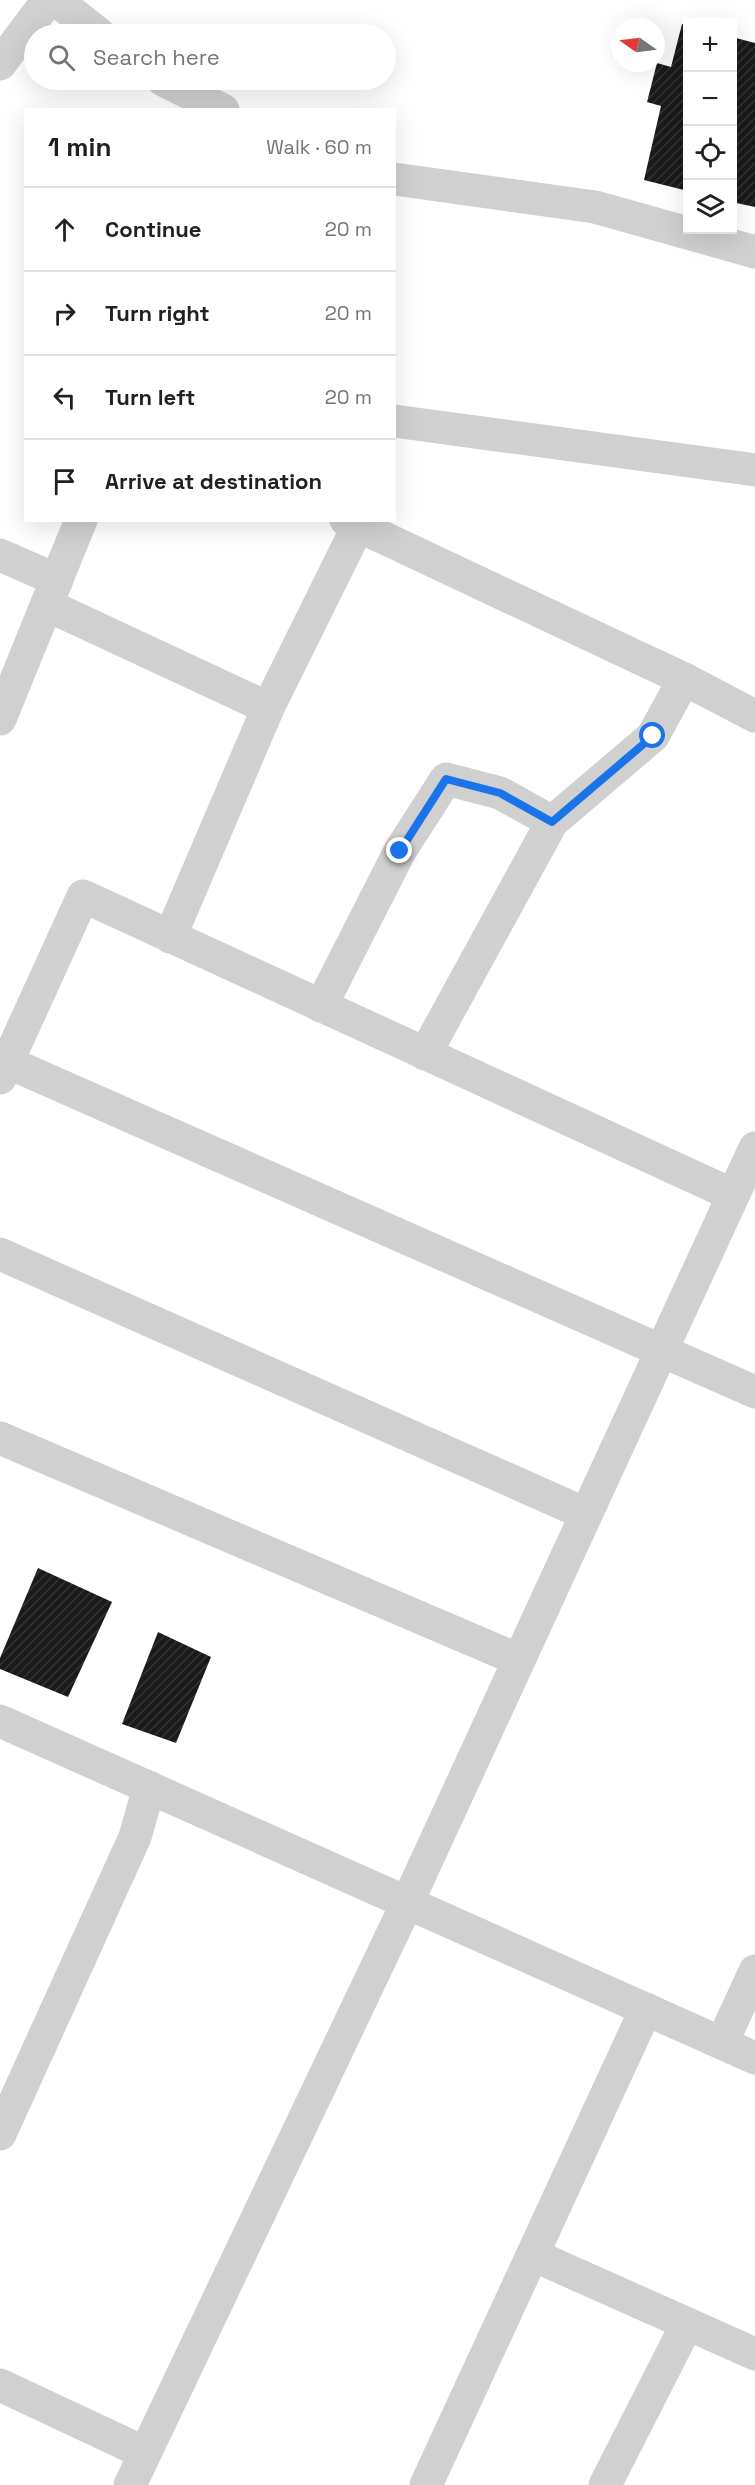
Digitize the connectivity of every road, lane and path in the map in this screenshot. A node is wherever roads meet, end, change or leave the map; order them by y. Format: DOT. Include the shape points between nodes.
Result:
graph roads {
  1 [pos="48,0"];
  2 [pos="56,0"];
  3 [pos="30,24"];
  4 [pos="86,24"];
  5 [pos="24,32"];
  6 [pos="0,64"];
  7 [pos="183,90"];
  8 [pos="219,108"];
  9 [pos="396,179"];
  10 [pos="755,252"];
  11 [pos="396,421"];
  12 [pos="755,470"];
  13 [pos="80,522"];
  14 [pos="352,523"];
  15 [pos="0,555"];
  16 [pos="52,592"];
  17 [pos="684,679"];
  18 [pos="268,708"];
  19 [pos="755,716"];
  20 [pos="0,720"];
  21 [pos="552,822"];
  22 [pos="170,937"];
  23 [pos="321,1005"];
  24 [pos="425,1053"];
  25 [pos="4,1070"];
  26 [pos="755,1148"];
  27 [pos="733,1196"];
  28 [pos="0,1254"];
  29 [pos="662,1350"];
  30 [pos="755,1392"];
  31 [pos="0,1438"];
  32 [pos="586,1514"];
  33 [pos="519,1660"];
  34 [pos="0,1721"];
  35 [pos="149,1787"];
  36 [pos="408,1901"];
  37 [pos="755,1971"];
  38 [pos="646,2008"];
  39 [pos="722,2043"];
  40 [pos="755,2058"];
  41 [pos="0,2134"];
  42 [pos="533,2255"];
  43 [pos="687,2324"];
  44 [pos="755,2354"];
  45 [pos="0,2385"];
  46 [pos="145,2453"];
  47 [pos="130,2485"];
  48 [pos="426,2485"];
  49 [pos="605,2485"];
  1 -- 3 [label="street"];
  2 -- 4 [label="street"];
  5 -- 6 [label="street"];
  7 -- 8 [label="street"];
  9 -- 10 [label="street" via="595,207"];
  11 -- 12 [label="street"];
  13 -- 16 [label="street"];
  14 -- 17 [label="street"];
  14 -- 18 [label="street"];
  15 -- 16 [label="street"];
  16 -- 18 [label="street"];
  16 -- 20 [label="street"];
  17 -- 19 [label="street"];
  17 -- 21 [label="street" via="653,736"];
  18 -- 22 [label="street"];
  21 -- 23 [label="street" via="500,793 446,779 400,851"];
  21 -- 24 [label="street"];
  22 -- 23 [label="street"];
  22 -- 25 [label="street" via="82,896"];
  23 -- 24 [label="street"];
  24 -- 27 [label="street"];
  25 -- 29 [label="street"];
  26 -- 27 [label="street"];
  27 -- 29 [label="street"];
  28 -- 32 [label="street"];
  29 -- 30 [label="street"];
  29 -- 32 [label="street"];
  31 -- 33 [label="street"];
  32 -- 33 [label="street"];
  33 -- 36 [label="street"];
  34 -- 35 [label="street"];
  35 -- 36 [label="street"];
  35 -- 41 [label="street" via="135,1837"];
  36 -- 38 [label="street"];
  36 -- 46 [label="street"];
  37 -- 39 [label="street"];
  38 -- 39 [label="street"];
  38 -- 42 [label="street"];
  39 -- 40 [label="street"];
  42 -- 43 [label="street"];
  42 -- 48 [label="street"];
  43 -- 44 [label="street"];
  43 -- 49 [label="street"];
  45 -- 46 [label="street"];
  46 -- 47 [label="street"];
}
